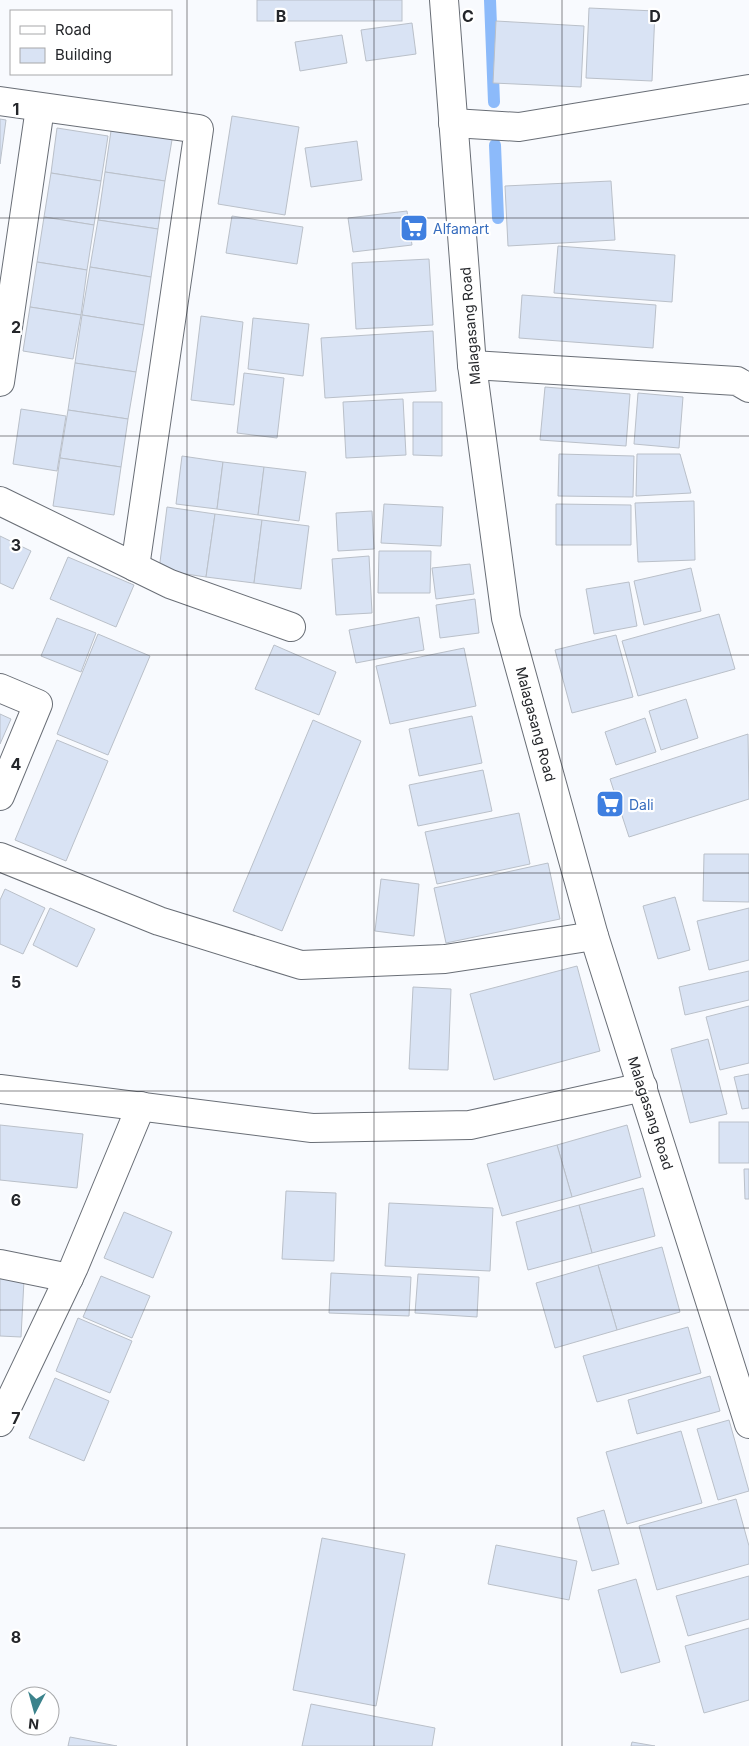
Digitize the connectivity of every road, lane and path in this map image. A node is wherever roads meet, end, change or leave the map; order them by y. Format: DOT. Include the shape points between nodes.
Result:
graph roads {
  1 [pos="444,0"];
  2 [pos="749,90"];
  3 [pos="0,101"];
  4 [pos="40,108"];
  5 [pos="453,123"];
  6 [pos="472,365"];
  7 [pos="0,382"];
  8 [pos="749,388"];
  9 [pos="0,501"];
  10 [pos="135,567"];
  11 [pos="291,627"];
  12 [pos="0,688"];
  13 [pos="0,796"];
  14 [pos="0,857"];
  15 [pos="594,936"];
  16 [pos="643,1087"];
  17 [pos="0,1089"];
  18 [pos="141,1106"];
  19 [pos="0,1264"];
  20 [pos="69,1278"];
  21 [pos="0,1422"];
  22 [pos="749,1424"];
  1 -- 5 [label="street, Malagasang Road"];
  2 -- 5 [label="street" via="519,127"];
  3 -- 4 [label="street"];
  4 -- 7 [label="street"];
  4 -- 10 [label="street" via="199,128"];
  5 -- 6 [label="street, Malagasang Road"];
  6 -- 8 [label="street" via="737,381"];
  6 -- 15 [label="street, Malagasang Road" via="506,618"];
  9 -- 10 [label="street"];
  10 -- 11 [label="street" via="170,584"];
  12 -- 13 [label="street" via="38,704"];
  14 -- 15 [label="street" via="159,921 301,965 446,959"];
  15 -- 16 [label="street, Malagasang Road"];
  16 -- 18 [label="street" via="470,1125 312,1128"];
  16 -- 22 [label="street, Malagasang Road"];
  17 -- 18 [label="street"];
  18 -- 20 [label="street"];
  19 -- 20 [label="street"];
  20 -- 21 [label="street"];
}
